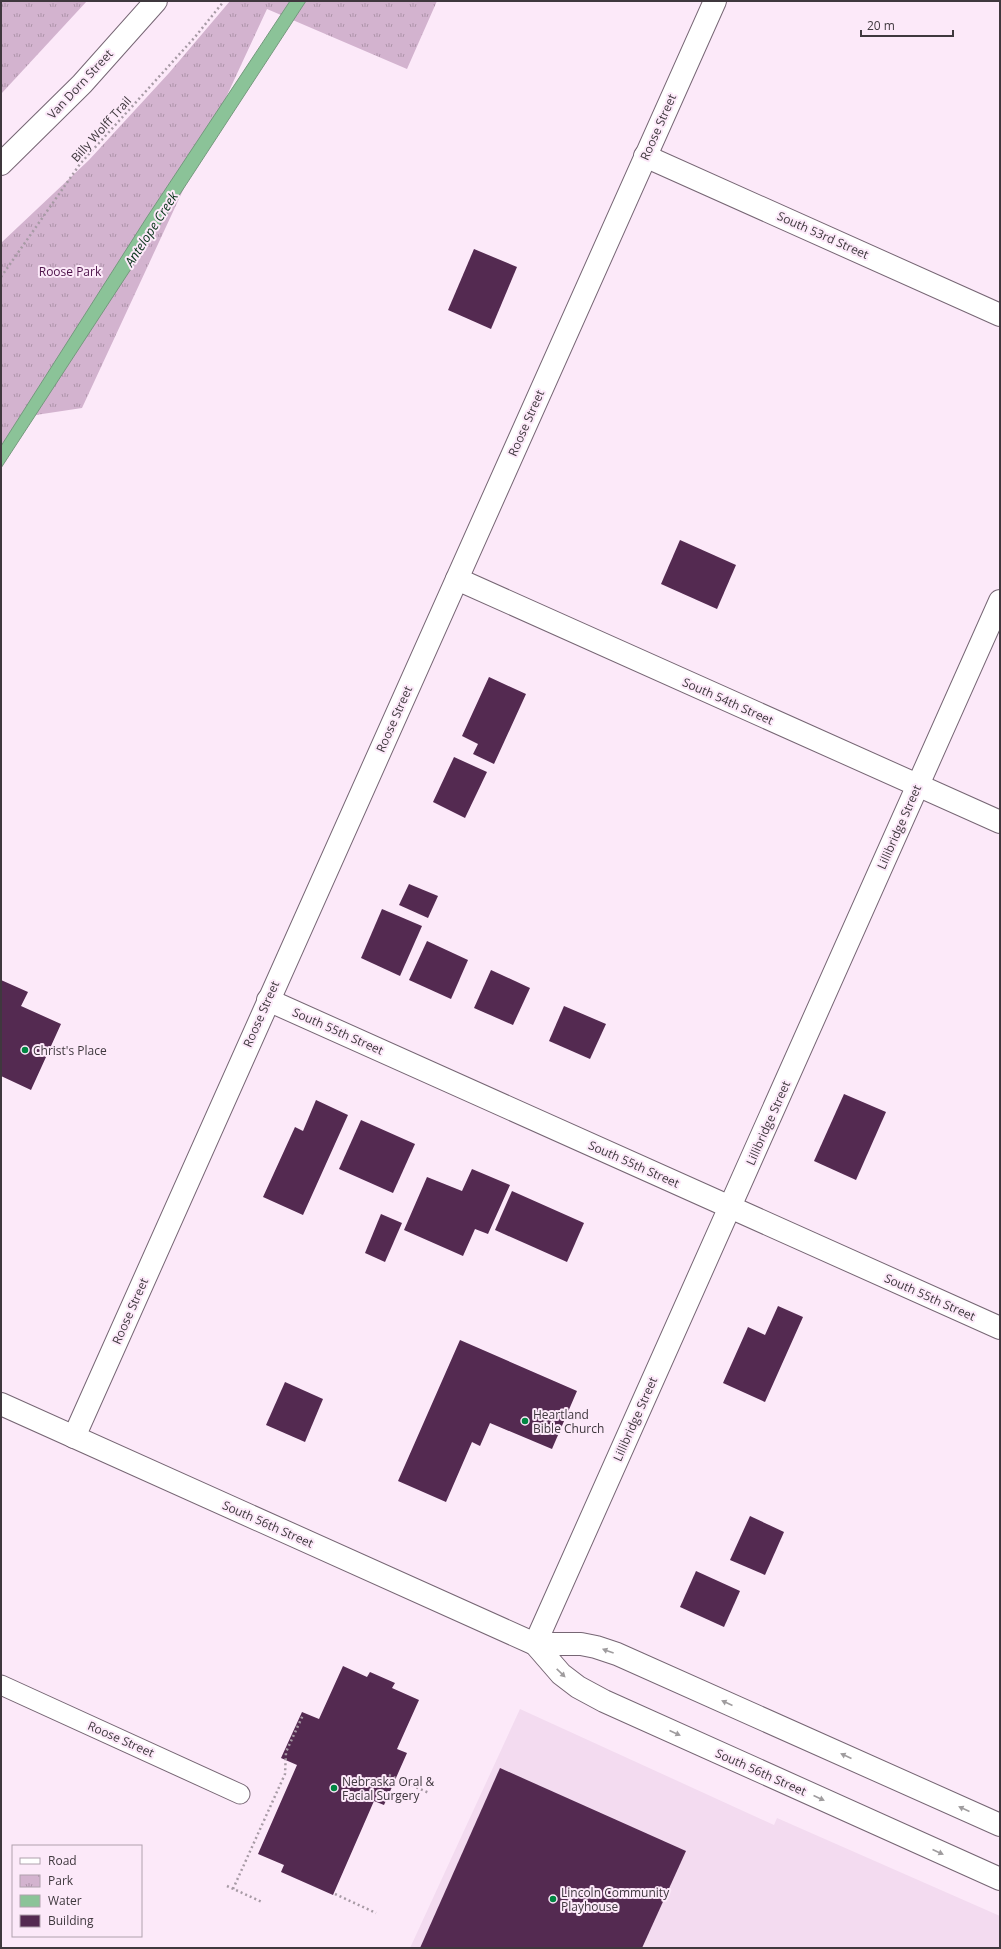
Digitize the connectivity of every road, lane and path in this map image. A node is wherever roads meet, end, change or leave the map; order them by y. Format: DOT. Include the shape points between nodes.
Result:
graph roads {
  1 [pos="156,1"];
  2 [pos="224,1"];
  3 [pos="715,1"];
  4 [pos="645,156"];
  5 [pos="1,164"];
  6 [pos="1,277"];
  7 [pos="1000,315"];
  8 [pos="456,579"];
  9 [pos="1000,601"];
  10 [pos="918,785"];
  11 [pos="1000,822"];
  12 [pos="268,1000"];
  13 [pos="730,1207"];
  14 [pos="1000,1328"];
  15 [pos="1,1404"];
  16 [pos="74,1437"];
  17 [pos="535,1644"];
  18 [pos="1,1685"];
  19 [pos="303,1715"];
  20 [pos="389,1775"];
  21 [pos="429,1793"];
  22 [pos="240,1794"];
  23 [pos="1000,1825"];
  24 [pos="1000,1880"];
  25 [pos="227,1886"];
  26 [pos="233,1889"];
  27 [pos="335,1894"];
  28 [pos="262,1902"];
  29 [pos="376,1913"];
  1 -- 5 [label="street, Van Dorn Street" via="82,84"];
  2 -- 6 [label="path, Billy Wolff Trail" via="195,37 80,164"];
  3 -- 4 [label="street, Roose Street"];
  4 -- 7 [label="street, South 53rd Street"];
  4 -- 8 [label="street, Roose Street"];
  8 -- 10 [label="street, South 54th Street"];
  8 -- 12 [label="street, Roose Street"];
  9 -- 10 [label="street, Lillibridge Street"];
  10 -- 11 [label="street, South 54th Street"];
  10 -- 13 [label="street, Lillibridge Street"];
  12 -- 13 [label="street, South 55th Street"];
  12 -- 16 [label="street, Roose Street"];
  13 -- 14 [label="street, South 55th Street"];
  13 -- 17 [label="street, Lillibridge Street"];
  15 -- 16 [label="street, South 56th Street"];
  16 -- 17 [label="street, South 56th Street"];
  23 -- 17 [label="street, South 56th Street, one-way" via="617,1654 580,1644"];
  17 -- 24 [label="street, South 56th Street, one-way" via="561,1674 578,1688"];
  18 -- 22 [label="lane, Roose Street"];
  19 -- 26 [label="path" via="286,1752 285,1774"];
  20 -- 21 [label="path"];
  25 -- 26 [label="path"];
  26 -- 28 [label="path"];
  27 -- 29 [label="path"];
}
